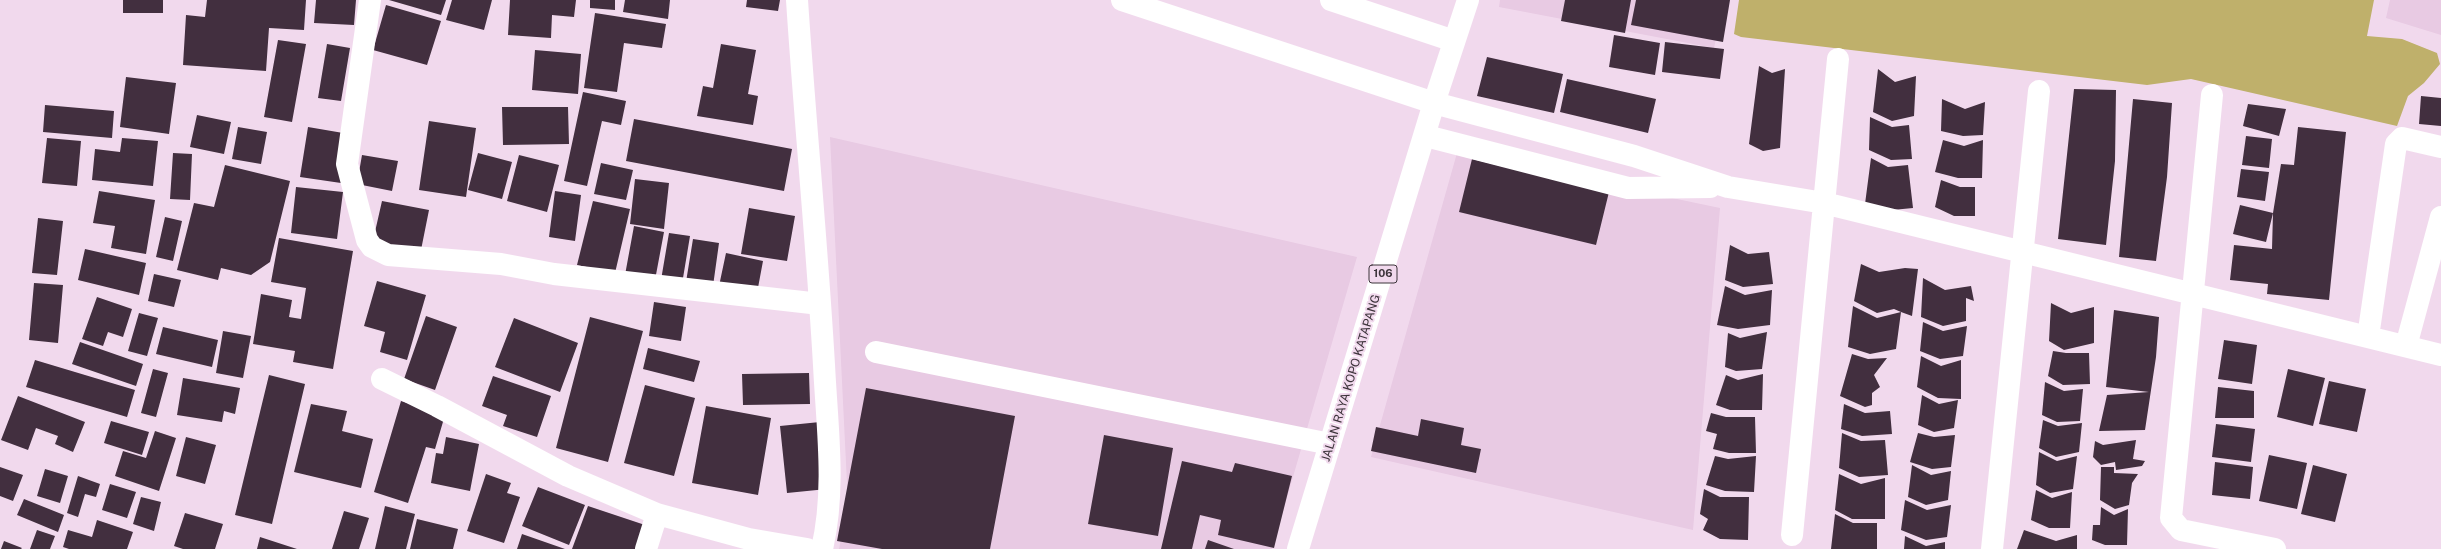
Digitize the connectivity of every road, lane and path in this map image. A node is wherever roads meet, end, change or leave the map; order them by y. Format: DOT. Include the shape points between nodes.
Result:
graph roads {
  1 [pos="370,0"];
  2 [pos="797,0"];
  3 [pos="1122,0"];
  4 [pos="1468,0"];
  5 [pos="1344,2"];
  6 [pos="1454,41"];
  7 [pos="1838,59"];
  8 [pos="2038,91"];
  9 [pos="2212,95"];
  10 [pos="1434,103"];
  11 [pos="1426,136"];
  12 [pos="2441,148"];
  13 [pos="1728,187"];
  14 [pos="1824,203"];
  15 [pos="2441,217"];
  16 [pos="2022,252"];
  17 [pos="2193,294"];
  18 [pos="820,304"];
  19 [pos="2368,337"];
  20 [pos="2406,346"];
  21 [pos="876,352"];
  22 [pos="2441,355"];
  23 [pos="382,379"];
  24 [pos="1330,444"];
  25 [pos="657,514"];
  26 [pos="1792,535"];
  27 [pos="748,544"];
  28 [pos="646,549"];
  29 [pos="807,549"];
  30 [pos="822,549"];
  31 [pos="1298,549"];
  32 [pos="1992,549"];
  33 [pos="2275,549"];
  1 -- 18 [label="street" via="346,164 367,240 372,247 388,254 500,264 554,274"];
  2 -- 18 [label="street"];
  3 -- 10 [label="street"];
  4 -- 6 [label="street, JALAN RAYA KOPO KATAPANG / 106"];
  5 -- 6 [label="street"];
  6 -- 10 [label="street, JALAN RAYA KOPO KATAPANG / 106"];
  7 -- 14 [label="street"];
  8 -- 16 [label="street"];
  9 -- 17 [label="street"];
  10 -- 11 [label="street, JALAN RAYA KOPO KATAPANG / 106"];
  10 -- 13 [label="street" via="1634,156"];
  11 -- 13 [label="street" via="1628,188"];
  11 -- 24 [label="street, JALAN RAYA KOPO KATAPANG / 106"];
  12 -- 19 [label="street" via="2402,138 2396,144"];
  13 -- 14 [label="street"];
  14 -- 16 [label="street"];
  14 -- 26 [label="street"];
  15 -- 20 [label="street"];
  16 -- 17 [label="street"];
  16 -- 32 [label="street"];
  17 -- 19 [label="street"];
  17 -- 33 [label="street" via="2171,518 2181,530"];
  18 -- 30 [label="street" via="830,501"];
  19 -- 20 [label="street"];
  20 -- 22 [label="street"];
  21 -- 24 [label="street"];
  23 -- 25 [label="street" via="568,476"];
  24 -- 31 [label="street, JALAN RAYA KOPO KATAPANG / 106"];
  25 -- 27 [label="street"];
  25 -- 28 [label="street"];
  27 -- 29 [label="street"];
}
